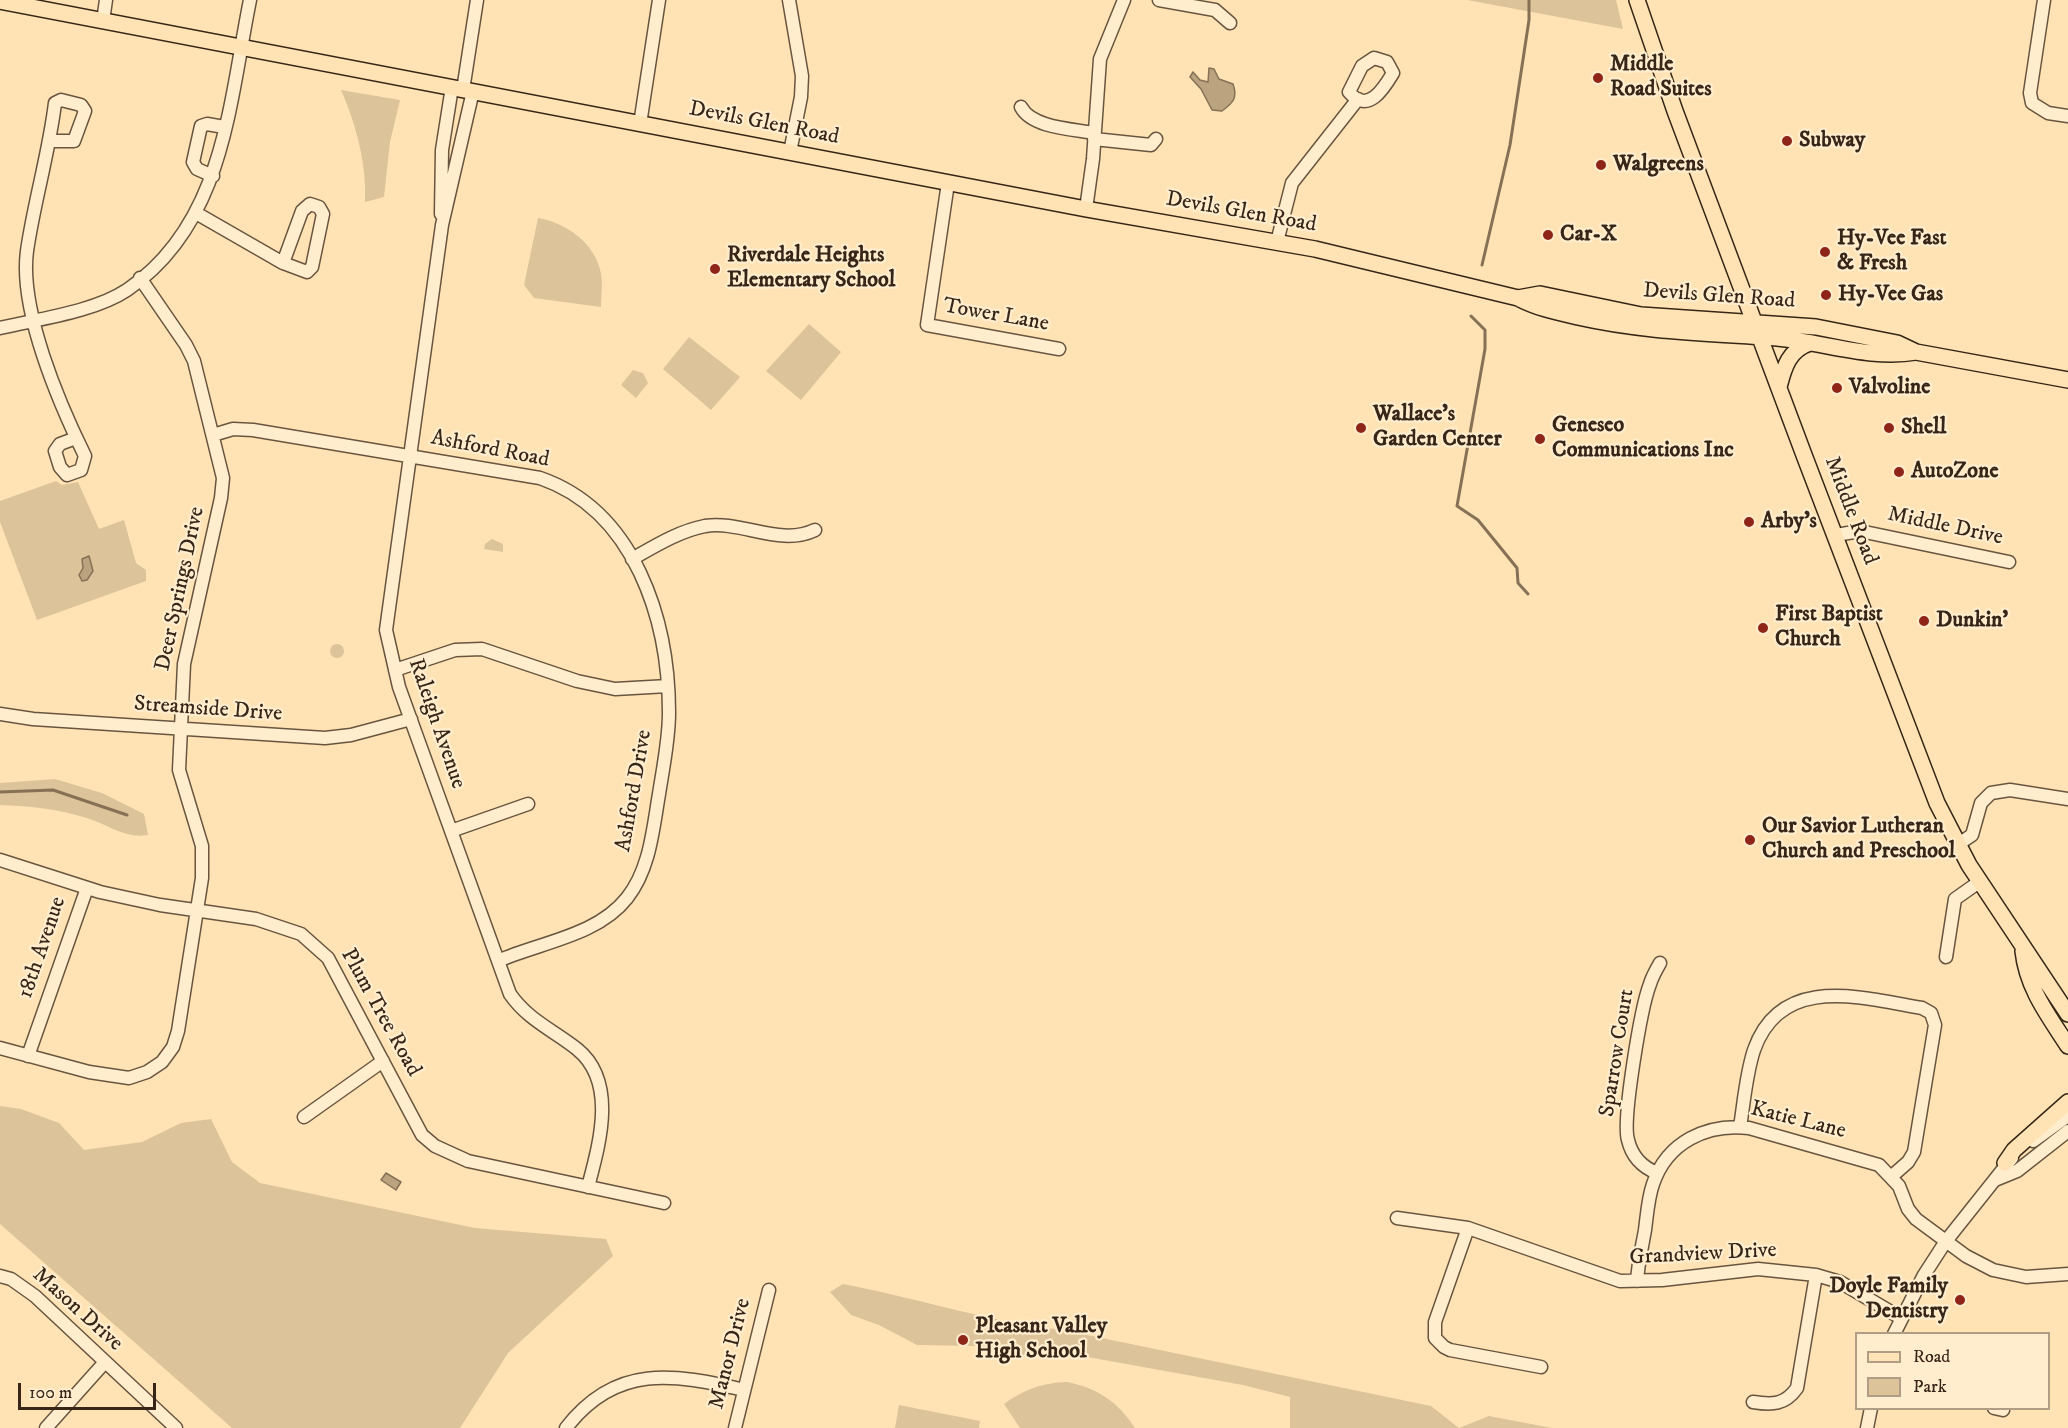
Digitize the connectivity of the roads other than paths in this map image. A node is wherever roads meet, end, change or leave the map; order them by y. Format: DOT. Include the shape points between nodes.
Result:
graph roads {
  1 [pos="106,0"];
  2 [pos="250,0"];
  3 [pos="477,0"];
  4 [pos="659,0"];
  5 [pos="789,0"];
  6 [pos="1124,0"];
  7 [pos="1159,0"];
  8 [pos="1637,0"];
  9 [pos="2044,0"];
  10 [pos="0,1"];
  11 [pos="103,21"];
  12 [pos="1230,23"];
  13 [pos="241,47"];
  14 [pos="463,90"];
  15 [pos="1358,99"];
  16 [pos="1021,107"];
  17 [pos="2068,116"];
  18 [pos="640,124"];
  19 [pos="224,127"];
  20 [pos="1094,136"];
  21 [pos="1156,139"];
  22 [pos="49,141"];
  23 [pos="790,152"];
  24 [pos="213,176"];
  25 [pos="948,183"];
  26 [pos="1086,209"];
  27 [pos="196,213"];
  28 [pos="442,225"];
  29 [pos="1277,242"];
  30 [pos="283,263"];
  31 [pos="140,278"];
  32 [pos="1518,298"];
  33 [pos="35,320"];
  34 [pos="1755,323"];
  35 [pos="0,328"];
  36 [pos="1760,338"];
  37 [pos="1810,343"];
  38 [pos="1059,349"];
  39 [pos="1917,352"];
  40 [pos="2068,380"];
  41 [pos="1779,387"];
  42 [pos="213,435"];
  43 [pos="76,438"];
  44 [pos="411,456"];
  45 [pos="815,530"];
  46 [pos="1836,535"];
  47 [pos="633,559"];
  48 [pos="2009,562"];
  49 [pos="395,670"];
  50 [pos="668,686"];
  51 [pos="0,714"];
  52 [pos="411,719"];
  53 [pos="180,729"];
  54 [pos="2068,799"];
  55 [pos="528,804"];
  56 [pos="451,831"];
  57 [pos="1958,845"];
  58 [pos="2,860"];
  59 [pos="1979,882"];
  60 [pos="87,888"];
  61 [pos="197,911"];
  62 [pos="2023,948"];
  63 [pos="1946,957"];
  64 [pos="498,961"];
  65 [pos="1660,963"];
  66 [pos="2068,1014"];
  67 [pos="2068,1046"];
  68 [pos="0,1048"];
  69 [pos="28,1056"];
  70 [pos="383,1061"];
  71 [pos="2068,1102"];
  72 [pos="2068,1116"];
  73 [pos="304,1117"];
  74 [pos="1740,1127"];
  75 [pos="2068,1131"];
  76 [pos="2005,1163"];
  77 [pos="1658,1173"];
  78 [pos="1892,1176"];
  79 [pos="1995,1180"];
  80 [pos="588,1187"];
  81 [pos="664,1203"];
  82 [pos="1397,1218"];
  83 [pos="1468,1228"];
  84 [pos="1946,1241"];
  85 [pos="2068,1274"];
  86 [pos="1816,1275"];
  87 [pos="0,1276"];
  88 [pos="1637,1281"];
  89 [pos="769,1290"];
  90 [pos="1901,1318"];
  91 [pos="1895,1332"];
  92 [pos="105,1362"];
  93 [pos="1541,1367"];
  94 [pos="744,1390"];
  95 [pos="1754,1402"];
  96 [pos="1871,1410"];
  97 [pos="46,1428"];
  98 [pos="176,1428"];
  99 [pos="566,1428"];
  100 [pos="735,1428"];
  101 [pos="1867,1428"];
  1 -- 11 [label="street"];
  2 -- 13 [label="street"];
  3 -- 14 [label="street"];
  4 -- 18 [label="street"];
  5 -- 23 [label="street" via="802,76"];
  6 -- 20 [label="street" via="1100,59"];
  7 -- 12 [label="street" via="1215,10"];
  8 -- 34 [label="main road, Middle Road"];
  9 -- 17 [label="street" via="2031,103 2048,113"];
  10 -- 11 [label="main road, Devils Glen Road"];
  11 -- 13 [label="main road, Devils Glen Road"];
  13 -- 14 [label="main road, Devils Glen Road"];
  13 -- 19 [label="street"];
  14 -- 18 [label="main road, Devils Glen Road"];
  14 -- 28 [label="street, Raleigh Avenue"];
  14 -- 28 [label="street, Raleigh Avenue" via="441,150"];
  15 -- 29 [label="street" via="1292,183"];
  16 -- 20 [label="street" via="1024,113 1043,123"];
  18 -- 23 [label="main road, Devils Glen Road"];
  19 -- 24 [label="street"];
  19 -- 24 [label="street" via="201,126 193,162 197,169"];
  20 -- 21 [label="street" via="1140,146 1152,145"];
  20 -- 26 [label="street"];
  22 -- 33 [label="street" via="27,252 26,283"];
  23 -- 25 [label="main road, Devils Glen Road"];
  24 -- 27 [label="street"];
  25 -- 26 [label="main road, Devils Glen Road"];
  25 -- 38 [label="street, Tower Lane" via="927,325"];
  26 -- 29 [label="main road, Devils Glen Road"];
  27 -- 30 [label="street"];
  27 -- 31 [label="street" via="169,253"];
  28 -- 44 [label="street, Raleigh Avenue"];
  29 -- 32 [label="main road, Devils Glen Road" via="1375,261"];
  30 -- 30 [label="street" via="307,272 312,267 323,214 319,207 310,204 302,211"];
  31 -- 33 [label="street" via="126,290 97,304"];
  31 -- 42 [label="street, Deer Springs Drive" via="194,361"];
  32 -- 34 [label="main road, Devils Glen Road" via="1540,294 1641,315"];
  32 -- 36 [label="main road, Devils Glen Road" via="1536,307 1625,327"];
  33 -- 35 [label="street"];
  33 -- 43 [label="street" via="41,348"];
  34 -- 36 [label="main road, Middle Road"];
  34 -- 39 [label="main road, Devils Glen Road" via="1849,331 1897,342"];
  36 -- 37 [label="main road, Devils Glen Road"];
  36 -- 41 [label="main road, Middle Road"];
  37 -- 39 [label="main road, Devils Glen Road" via="1895,356"];
  37 -- 41 [label="main road" via="1793,352"];
  39 -- 40 [label="main road, Devils Glen Road"];
  41 -- 46 [label="main road, Middle Road"];
  42 -- 44 [label="street, Ashford Road" via="233,429 253,430"];
  42 -- 53 [label="street, Deer Springs Drive" via="223,478 222,498 190,631"];
  44 -- 47 [label="street, Ashford Road" via="496,469 561,485 609,522"];
  44 -- 49 [label="street, Raleigh Avenue" via="386,630"];
  45 -- 47 [label="street" via="803,536 705,526 668,539"];
  46 -- 48 [label="street, Middle Drive" via="1860,531"];
  46 -- 57 [label="main road, Middle Road" via="1911,740"];
  47 -- 50 [label="street, Ashford Road" via="660,633"];
  49 -- 50 [label="street" via="455,650 482,649 577,681 615,689"];
  49 -- 52 [label="street, Raleigh Avenue"];
  50 -- 64 [label="street, Ashford Drive" via="667,740 651,848 627,897 606,918"];
  51 -- 53 [label="street, Streamside Drive"];
  52 -- 53 [label="street, Streamside Drive" via="325,738"];
  52 -- 56 [label="street, Raleigh Avenue"];
  53 -- 61 [label="street, Deer Springs Drive" via="179,770 202,846"];
  54 -- 57 [label="street" via="2010,790 1991,793 1982,803 1972,835"];
  55 -- 56 [label="street"];
  56 -- 64 [label="street, Raleigh Avenue"];
  57 -- 59 [label="main road, Middle Road"];
  58 -- 60 [label="street, Plum Tree Road"];
  59 -- 62 [label="main road, Middle Road"];
  59 -- 63 [label="street" via="1955,899"];
  60 -- 61 [label="street, Plum Tree Road"];
  60 -- 69 [label="street, 18th Avenue"];
  61 -- 69 [label="street, Deer Springs Drive" via="178,1031 162,1062 129,1078"];
  61 -- 70 [label="street, Plum Tree Road" via="274,924 315,944 342,981"];
  62 -- 66 [label="main road, Middle Road"];
  62 -- 67 [label="main road" via="2025,972"];
  64 -- 80 [label="street, Raleigh Avenue" via="519,1007 577,1049 595,1074 602,1119"];
  65 -- 77 [label="street, Sparrow Court" via="1649,985 1626,1127 1636,1159"];
  68 -- 69 [label="street, Deer Springs Drive"];
  70 -- 73 [label="street"];
  70 -- 80 [label="street, Plum Tree Road" via="422,1135 435,1146 468,1161"];
  71 -- 76 [label="main road" via="2014,1150"];
  72 -- 76 [label="street"];
  74 -- 77 [label="street, Katie Lane" via="1696,1134 1673,1152"];
  74 -- 78 [label="street, Katie Lane" via="1872,1161"];
  74 -- 78 [label="street" via="1754,1050 1771,1021 1792,1004 1819,995 1846,995 1922,1008 1931,1013 1935,1025 1913,1156"];
  75 -- 79 [label="street" via="2017,1171"];
  76 -- 79 [label="street"];
  77 -- 88 [label="street, Katie Lane"];
  78 -- 84 [label="street, Katie Lane" via="1912,1215"];
  79 -- 84 [label="street"];
  80 -- 81 [label="street, Plum Tree Road"];
  82 -- 83 [label="street, Grandview Drive"];
  83 -- 88 [label="street, Grandview Drive" via="1608,1278"];
  83 -- 93 [label="street" via="1435,1322 1435,1338 1450,1350"];
  84 -- 85 [label="street, Katie Lane" via="1979,1263 2007,1274"];
  84 -- 90 [label="street"];
  86 -- 88 [label="street, Grandview Drive" via="1758,1269"];
  86 -- 90 [label="street, Grandview Drive" via="1840,1282"];
  86 -- 95 [label="street" via="1797,1389 1777,1404"];
  87 -- 92 [label="street, Mason Drive" via="35,1296"];
  89 -- 94 [label="street, Manor Drive"];
  90 -- 91 [label="street"];
  92 -- 97 [label="street"];
  92 -- 98 [label="street, Mason Drive"];
  94 -- 99 [label="street" via="674,1377 644,1379 606,1392"];
  94 -- 100 [label="street, Manor Drive"];
  96 -- 101 [label="street"];
}
